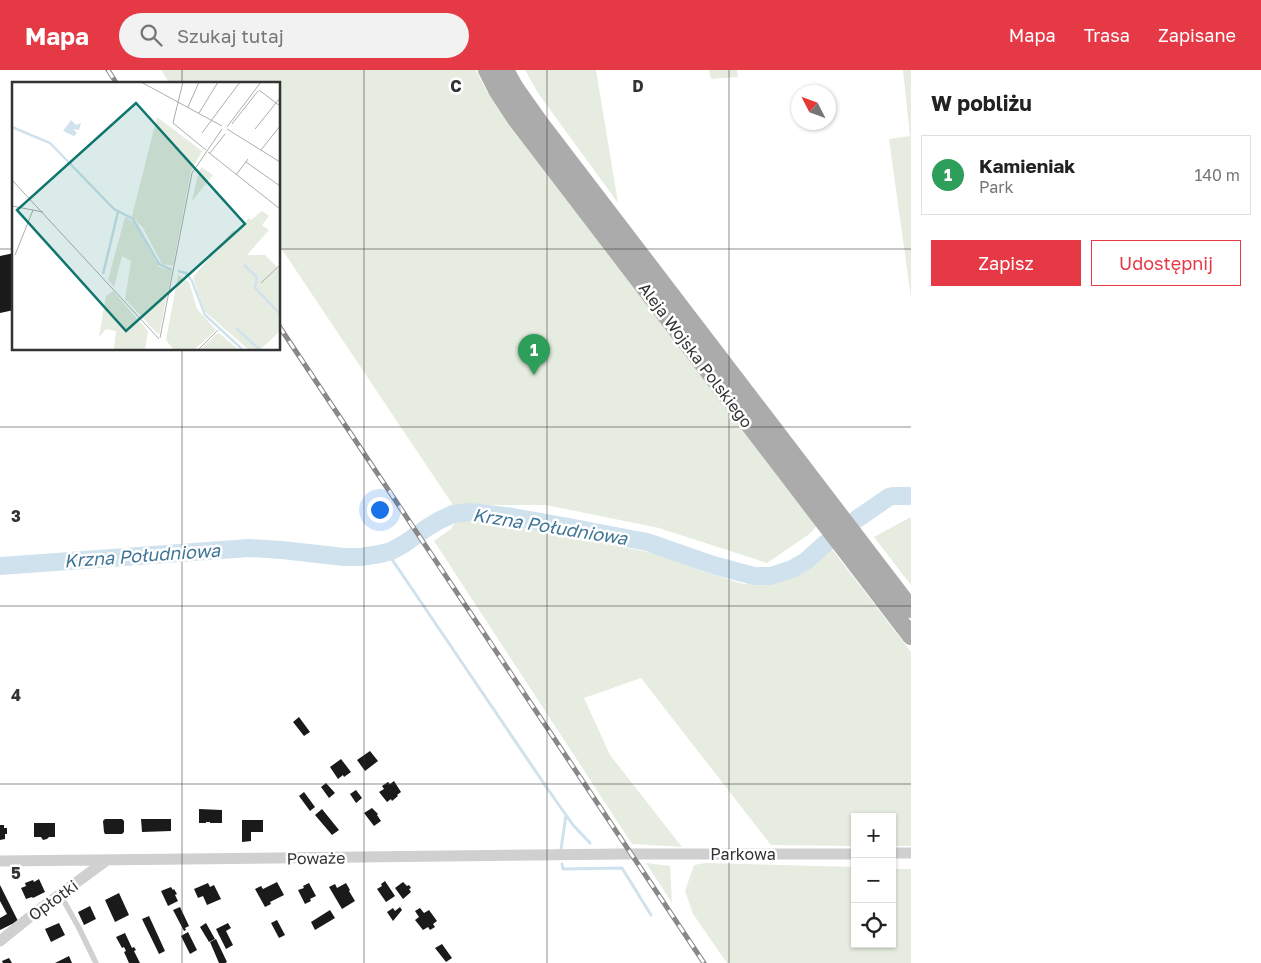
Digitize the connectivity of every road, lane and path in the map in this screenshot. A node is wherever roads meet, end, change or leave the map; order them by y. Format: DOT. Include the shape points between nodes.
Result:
graph roads {
  1 [pos="486,70"];
  2 [pos="505,70"];
  3 [pos="911,609"];
  4 [pos="911,636"];
  5 [pos="911,853"];
  6 [pos="632,854"];
  7 [pos="851,854"];
  8 [pos="896,854"];
  9 [pos="108,860"];
  10 [pos="0,861"];
  11 [pos="60,894"];
  12 [pos="0,941"];
  13 [pos="96,963"];
  1 -- 4 [label="main road, Aleja Wojska Polskiego" via="521,125"];
  2 -- 3 [label="main road, Aleja Wojska Polskiego" via="539,122"];
  5 -- 8 [label="street"];
  6 -- 7 [label="street, Parkowa"];
  6 -- 9 [label="street, Poważe"];
  9 -- 10 [label="street, Poważe"];
  9 -- 11 [label="street, Opłotki"];
  11 -- 12 [label="street, Opłotki"];
  11 -- 13 [label="lane"];
}
